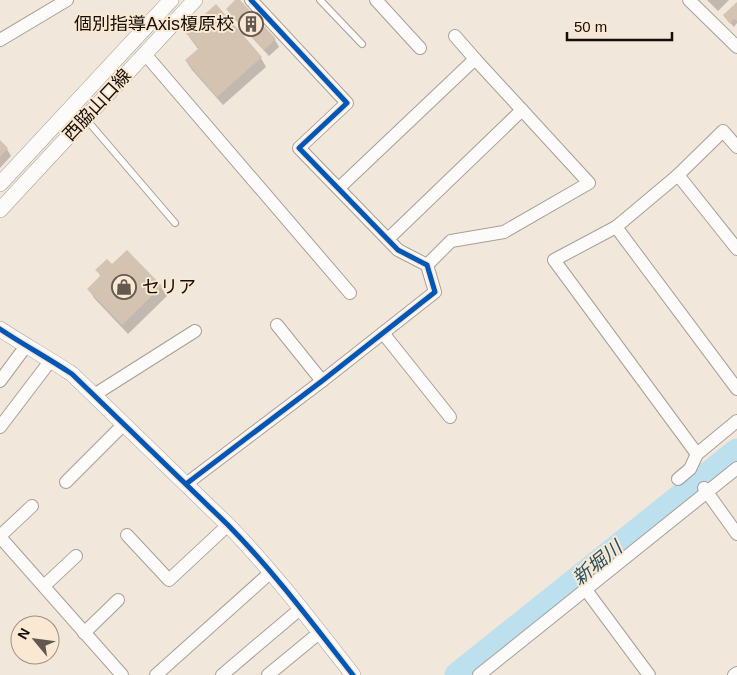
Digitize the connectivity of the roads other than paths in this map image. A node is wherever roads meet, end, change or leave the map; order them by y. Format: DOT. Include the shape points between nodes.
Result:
graph roads {
  1 [pos="66,0"];
  2 [pos="172,0"];
  3 [pos="195,0"];
  4 [pos="251,0"];
  5 [pos="320,0"];
  6 [pos="376,0"];
  7 [pos="689,0"];
  8 [pos="455,36"];
  9 [pos="0,40"];
  10 [pos="362,44"];
  11 [pos="737,47"];
  12 [pos="420,48"];
  13 [pos="145,54"];
  14 [pos="475,59"];
  15 [pos="522,110"];
  16 [pos="85,118"];
  17 [pos="737,147"];
  18 [pos="678,175"];
  19 [pos="0,184"];
  20 [pos="339,188"];
  21 [pos="0,210"];
  22 [pos="175,223"];
  23 [pos="616,227"];
  24 [pos="388,239"];
  25 [pos="737,248"];
  26 [pos="427,265"];
  27 [pos="350,293"];
  28 [pos="276,325"];
  29 [pos="0,329"];
  30 [pos="195,331"];
  31 [pos="384,333"];
  32 [pos="26,346"];
  33 [pos="51,360"];
  34 [pos="0,381"];
  35 [pos="322,381"];
  36 [pos="737,389"];
  37 [pos="94,395"];
  38 [pos="450,417"];
  39 [pos="737,421"];
  40 [pos="124,424"];
  41 [pos="0,427"];
  42 [pos="697,454"];
  43 [pos="737,468"];
  44 [pos="678,480"];
  45 [pos="66,482"];
  46 [pos="186,484"];
  47 [pos="706,490"];
  48 [pos="32,506"];
  49 [pos="228,525"];
  50 [pos="737,534"];
  51 [pos="127,535"];
  52 [pos="0,536"];
  53 [pos="76,556"];
  54 [pos="271,572"];
  55 [pos="44,586"];
  56 [pos="586,590"];
  57 [pos="118,600"];
  58 [pos="300,609"];
  59 [pos="84,632"];
  60 [pos="319,633"];
  61 [pos="484,673"];
  62 [pos="737,673"];
  63 [pos="122,675"];
  64 [pos="156,675"];
  65 [pos="222,675"];
  66 [pos="268,675"];
  67 [pos="353,675"];
  68 [pos="649,675"];
  69 [pos="734,675"];
  1 -- 9 [label="street"];
  2 -- 19 [label="street, 西脇山口線"];
  3 -- 13 [label="street, 西脇山口線"];
  4 -- 20 [label="street" via="347,103 299,148"];
  5 -- 10 [label="lane"];
  6 -- 12 [label="street"];
  7 -- 11 [label="street"];
  8 -- 14 [label="street"];
  13 -- 16 [label="street, 西脇山口線"];
  13 -- 27 [label="street"];
  14 -- 15 [label="street"];
  14 -- 20 [label="street"];
  15 -- 24 [label="street"];
  15 -- 26 [label="street" via="589,183 504,232 450,241"];
  16 -- 21 [label="street, 西脇山口線"];
  16 -- 22 [label="lane"];
  17 -- 18 [label="street" via="723,131"];
  18 -- 23 [label="street"];
  18 -- 25 [label="street"];
  20 -- 24 [label="street"];
  23 -- 36 [label="street"];
  23 -- 42 [label="street" via="554,260"];
  24 -- 26 [label="street" via="398,250"];
  26 -- 31 [label="street" via="435,292"];
  28 -- 35 [label="street"];
  29 -- 32 [label="street"];
  30 -- 37 [label="street"];
  31 -- 35 [label="street"];
  31 -- 38 [label="street"];
  32 -- 33 [label="street"];
  32 -- 34 [label="street"];
  33 -- 37 [label="street"];
  33 -- 41 [label="street"];
  35 -- 46 [label="street"];
  37 -- 40 [label="street"];
  39 -- 42 [label="street"];
  40 -- 45 [label="street"];
  40 -- 46 [label="street"];
  42 -- 44 [label="street" via="692,471"];
  43 -- 47 [label="street"];
  46 -- 49 [label="street"];
  47 -- 50 [label="street"];
  47 -- 56 [label="street"];
  48 -- 52 [label="street"];
  49 -- 51 [label="street" via="169,580"];
  49 -- 54 [label="street"];
  52 -- 55 [label="street"];
  53 -- 55 [label="street"];
  54 -- 58 [label="street"];
  54 -- 64 [label="street"];
  55 -- 59 [label="street"];
  56 -- 61 [label="street"];
  56 -- 68 [label="street"];
  57 -- 59 [label="street"];
  58 -- 60 [label="street"];
  58 -- 65 [label="street"];
  59 -- 63 [label="street"];
  60 -- 66 [label="street"];
  60 -- 67 [label="street"];
  62 -- 69 [label="street"];
}
